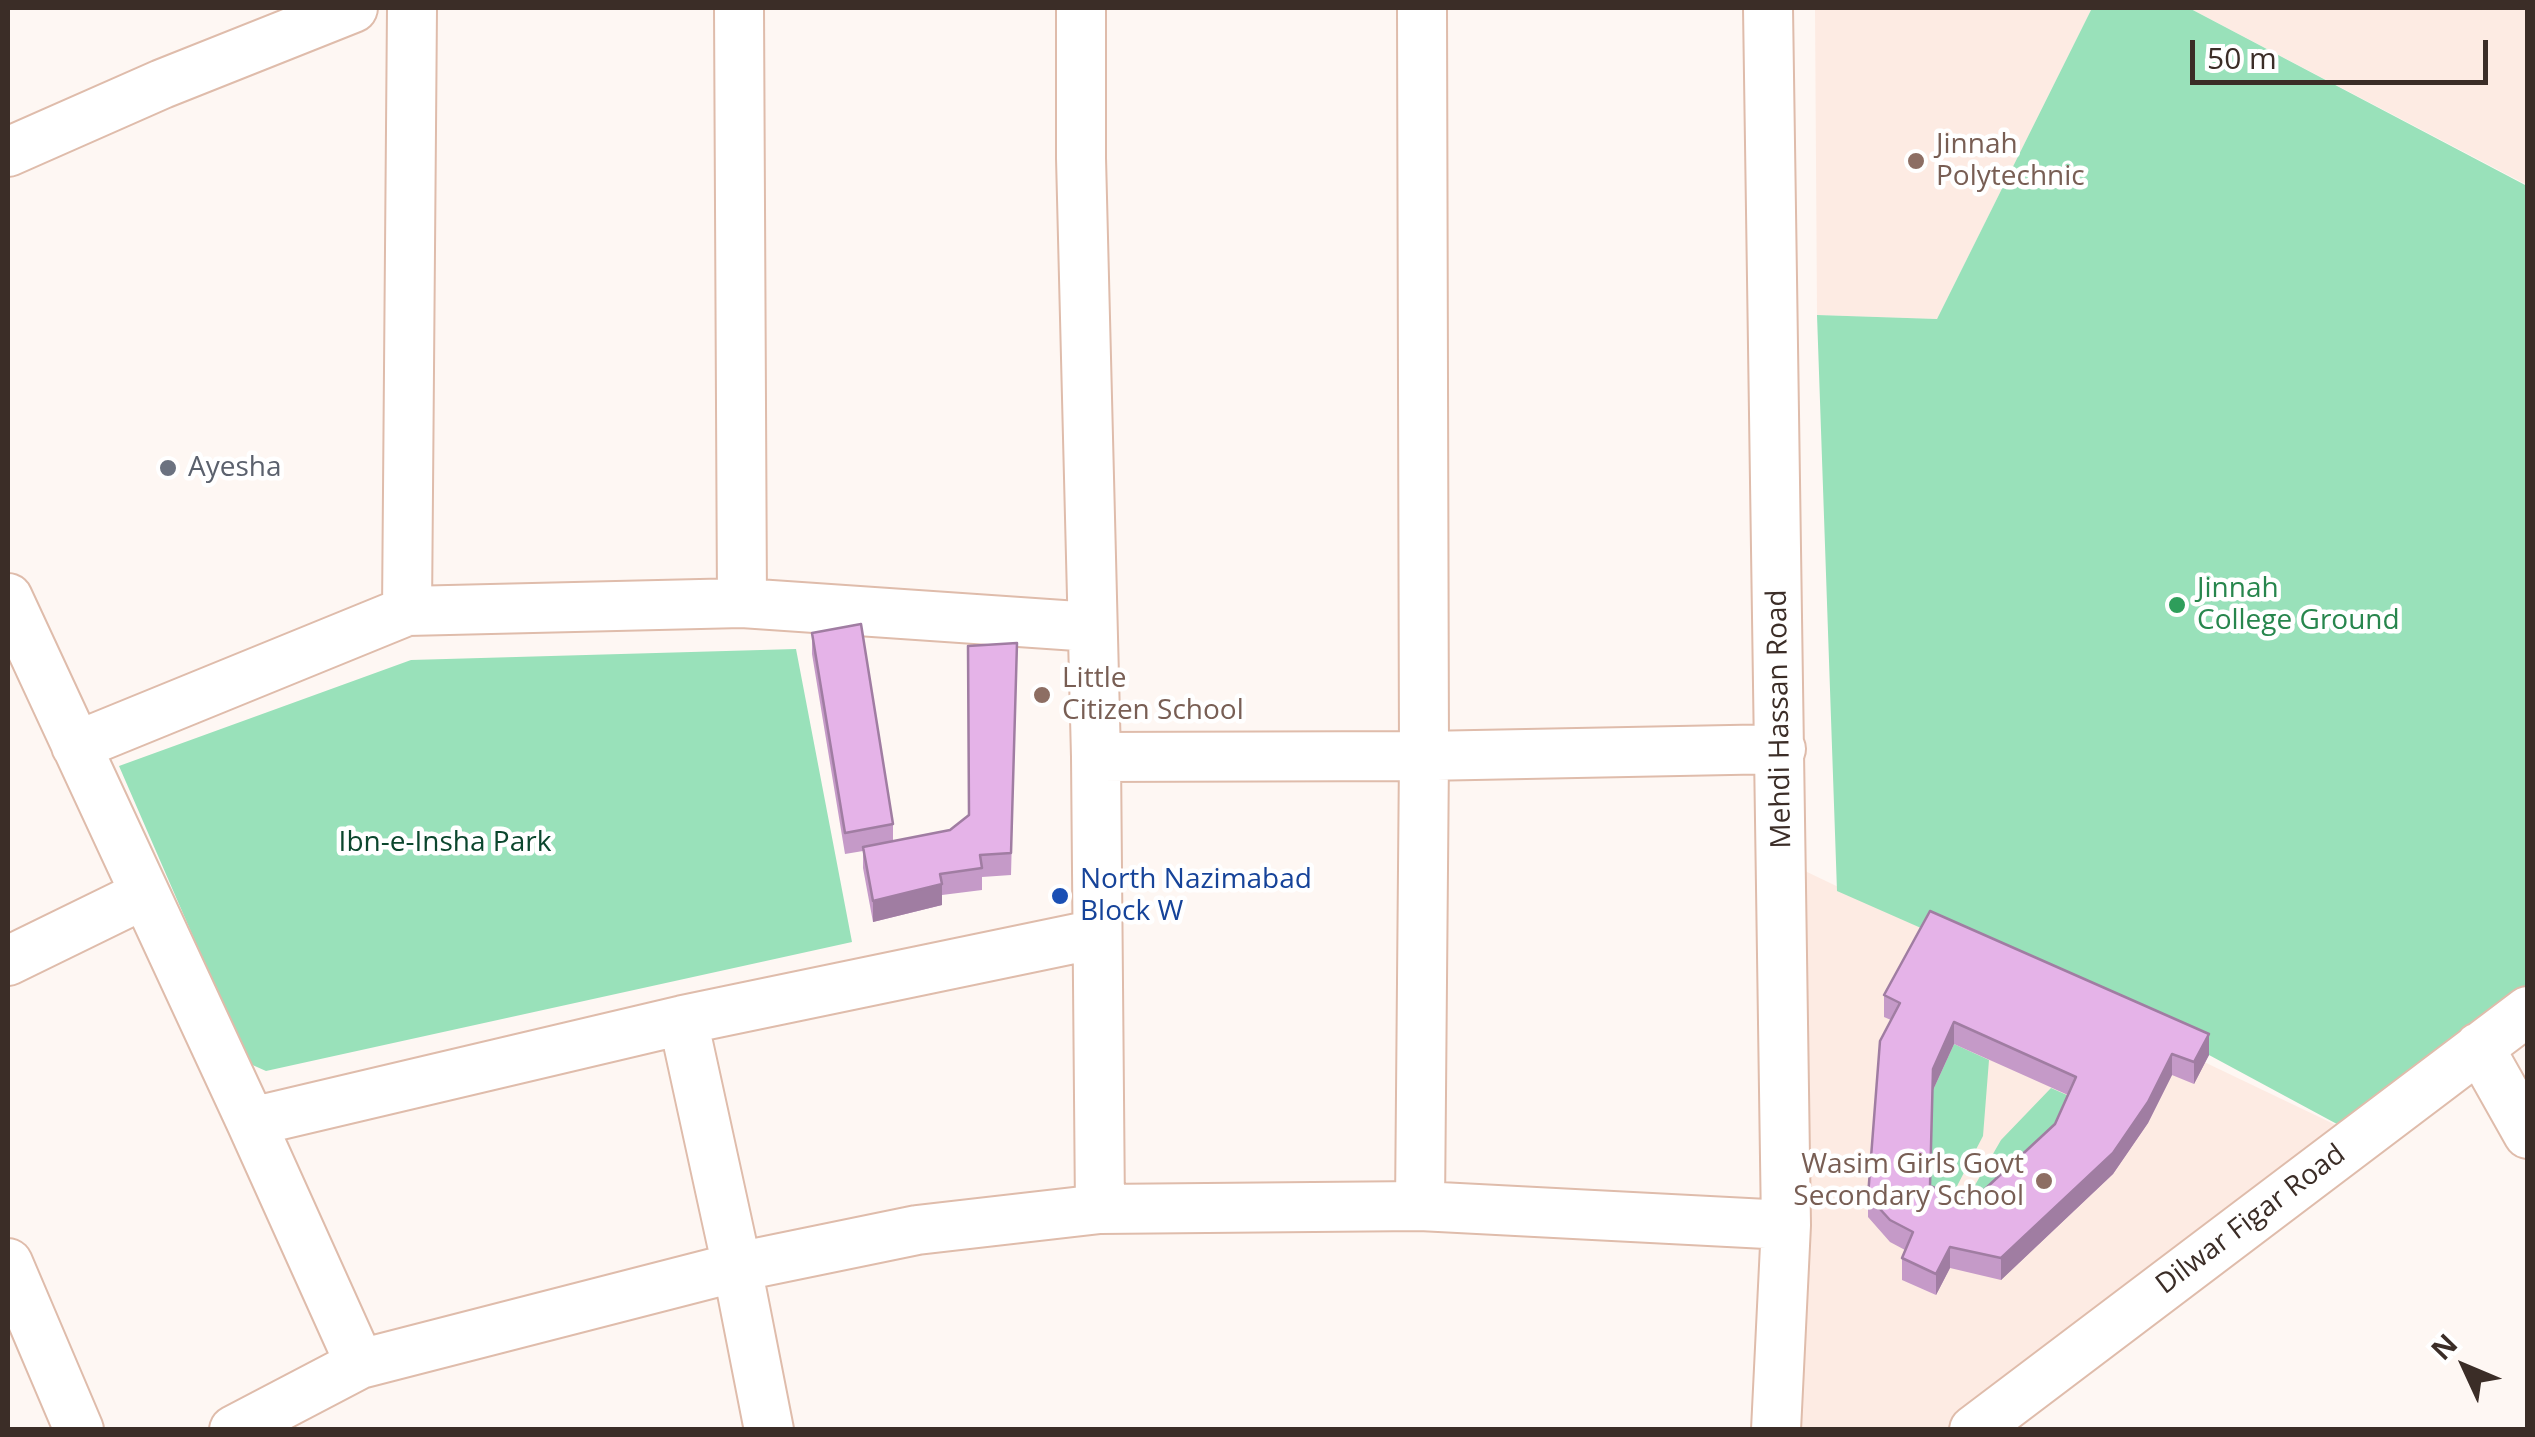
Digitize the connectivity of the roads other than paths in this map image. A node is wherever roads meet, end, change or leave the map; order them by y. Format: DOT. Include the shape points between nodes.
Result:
graph roads {
  1 [pos="354,8"];
  2 [pos="412,8"];
  3 [pos="739,8"];
  4 [pos="1082,8"];
  5 [pos="1422,8"];
  6 [pos="1768,8"];
  7 [pos="8,152"];
  8 [pos="742,602"];
  9 [pos="8,603"];
  10 [pos="407,611"];
  11 [pos="1092,627"];
  12 [pos="76,746"];
  13 [pos="1781,748"];
  14 [pos="1096,756"];
  15 [pos="1424,756"];
  16 [pos="145,894"];
  17 [pos="1097,934"];
  18 [pos="8,961"];
  19 [pos="2528,1011"];
  20 [pos="683,1020"];
  21 [pos="2480,1048"];
  22 [pos="251,1122"];
  23 [pos="2528,1134"];
  24 [pos="1420,1206"];
  25 [pos="1100,1209"];
  26 [pos="1786,1225"];
  27 [pos="8,1263"];
  28 [pos="738,1267"];
  29 [pos="360,1364"];
  30 [pos="79,1430"];
  31 [pos="234,1430"];
  32 [pos="769,1430"];
  33 [pos="1776,1430"];
  34 [pos="1974,1430"];
  1 -- 7 [label="street"];
  2 -- 10 [label="street"];
  3 -- 8 [label="street"];
  4 -- 11 [label="street"];
  5 -- 15 [label="street"];
  6 -- 13 [label="street, Mehdi Hassan Road"];
  8 -- 10 [label="street"];
  8 -- 11 [label="street"];
  9 -- 12 [label="street"];
  10 -- 12 [label="street"];
  11 -- 14 [label="street"];
  12 -- 16 [label="street"];
  13 -- 15 [label="street"];
  13 -- 26 [label="street, Mehdi Hassan Road"];
  14 -- 15 [label="street"];
  14 -- 17 [label="street"];
  15 -- 24 [label="street"];
  16 -- 18 [label="street"];
  16 -- 22 [label="street"];
  17 -- 20 [label="street"];
  17 -- 25 [label="street"];
  19 -- 21 [label="street, Dilwar Figar Road"];
  20 -- 22 [label="street"];
  20 -- 28 [label="street"];
  21 -- 23 [label="street"];
  21 -- 34 [label="street, Dilwar Figar Road"];
  22 -- 29 [label="street"];
  24 -- 25 [label="street"];
  24 -- 26 [label="street"];
  25 -- 28 [label="street" via="917,1230"];
  26 -- 33 [label="street, Mehdi Hassan Road"];
  27 -- 30 [label="street"];
  28 -- 29 [label="street"];
  28 -- 32 [label="street"];
  29 -- 31 [label="street"];
}
